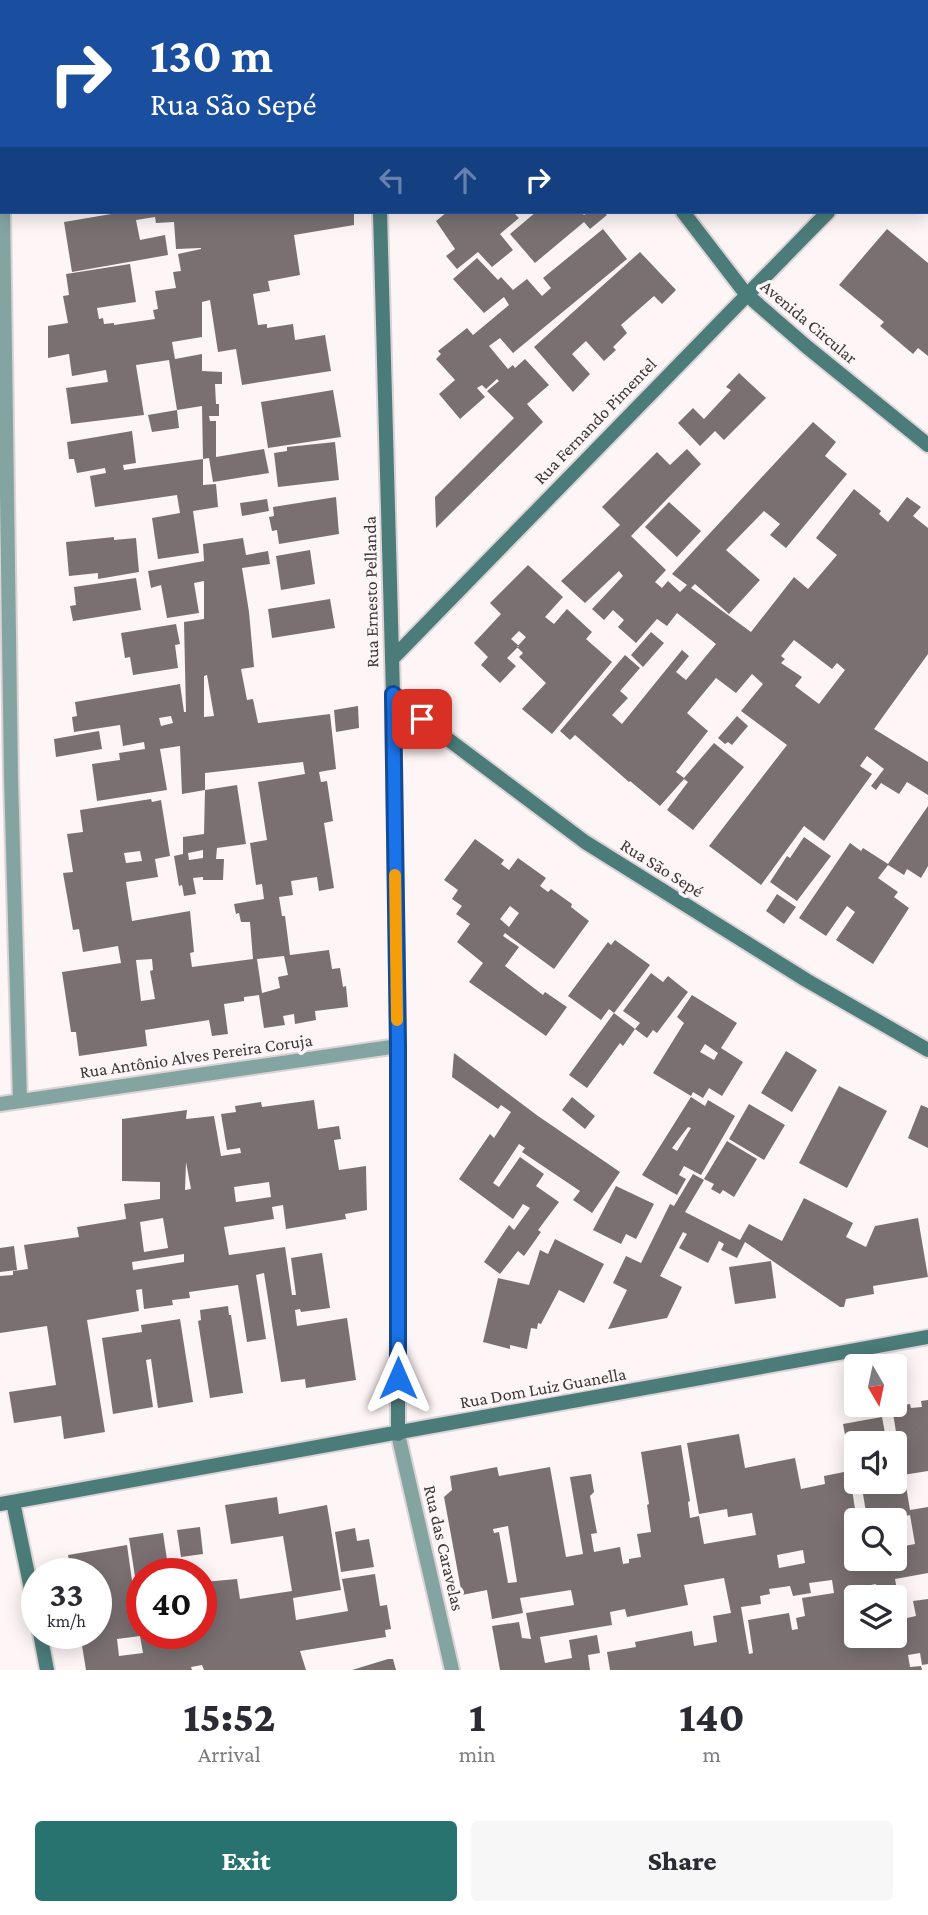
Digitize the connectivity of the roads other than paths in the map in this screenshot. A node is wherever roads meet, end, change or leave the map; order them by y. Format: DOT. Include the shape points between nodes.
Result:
graph roads {
  1 [pos="3,214"];
  2 [pos="380,214"];
  3 [pos="685,214"];
  4 [pos="826,214"];
  5 [pos="746,294"];
  6 [pos="2,322"];
  7 [pos="928,445"];
  8 [pos="392,659"];
  9 [pos="393,694"];
  10 [pos="5,778"];
  11 [pos="398,1046"];
  12 [pos="928,1050"];
  13 [pos="20,1101"];
  14 [pos="0,1104"];
  15 [pos="928,1337"];
  16 [pos="398,1434"];
  17 [pos="7,1503"];
  18 [pos="21,1558"];
  19 [pos="43,1649"];
  20 [pos="47,1670"];
  21 [pos="452,1670"];
  1 -- 6 [label="street"];
  2 -- 8 [label="street, Rua Ernesto Pellanda"];
  3 -- 5 [label="street, Avenida Circular"];
  4 -- 5 [label="street, Rua Fernando Pimentel"];
  5 -- 7 [label="street, Avenida Circular"];
  5 -- 8 [label="street, Rua Fernando Pimentel"];
  6 -- 10 [label="street"];
  8 -- 9 [label="street, Rua Ernesto Pellanda"];
  9 -- 11 [label="street, Rua Ernesto Pellanda"];
  9 -- 12 [label="street, Rua São Sepé" via="584,842"];
  10 -- 13 [label="street"];
  11 -- 13 [label="street, Rua Antônio Alves Pereira Coruja"];
  11 -- 16 [label="street, Rua Ernesto Pellanda"];
  13 -- 14 [label="street, Rua Antônio Alves Pereira Coruja"];
  15 -- 16 [label="street, Rua Dom Luiz Guanella"];
  16 -- 17 [label="street, Rua Dom Luiz Guanella"];
  16 -- 21 [label="street, Rua das Caravelas"];
  17 -- 18 [label="street"];
  19 -- 20 [label="street"];
}
